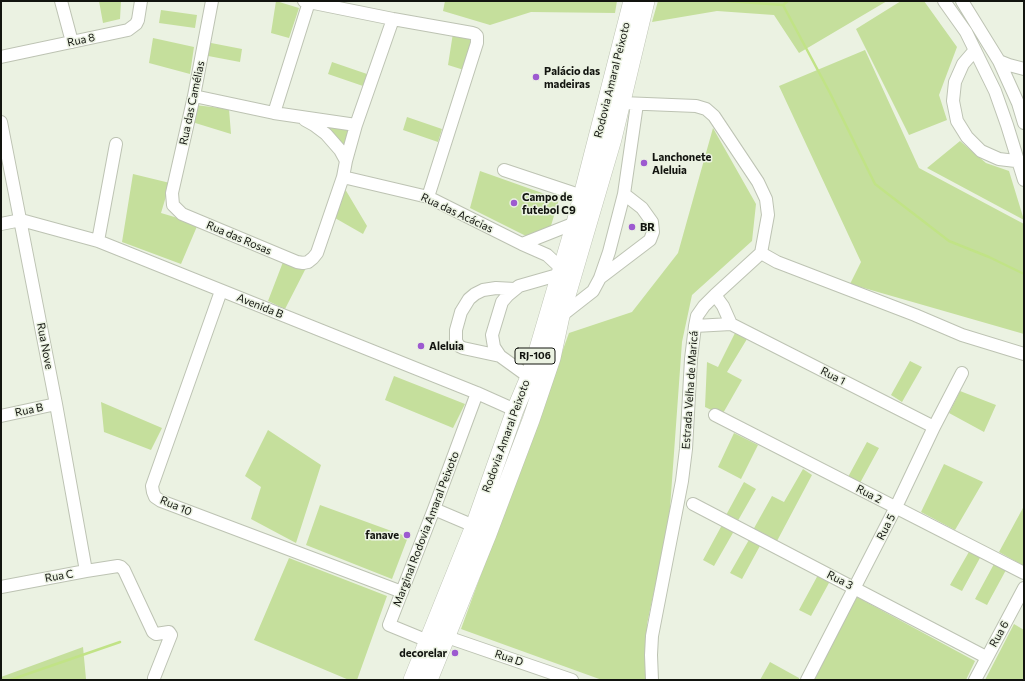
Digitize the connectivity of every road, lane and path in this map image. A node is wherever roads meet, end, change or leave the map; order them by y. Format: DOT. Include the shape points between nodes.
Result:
graph roads {
  1 [pos="61,1"];
  2 [pos="141,1"];
  3 [pos="212,1"];
  4 [pos="632,1"];
  5 [pos="646,1"];
  6 [pos="944,1"];
  7 [pos="962,1"];
  8 [pos="307,2"];
  9 [pos="393,19"];
  10 [pos="633,23"];
  11 [pos="977,25"];
  12 [pos="966,32"];
  13 [pos="72,42"];
  14 [pos="975,50"];
  15 [pos="1,57"];
  16 [pos="999,61"];
  17 [pos="1024,69"];
  18 [pos="1024,92"];
  19 [pos="194,96"];
  20 [pos="629,103"];
  21 [pos="1018,104"];
  22 [pos="274,113"];
  23 [pos="300,117"];
  24 [pos="1,122"];
  25 [pos="1024,123"];
  26 [pos="356,125"];
  27 [pos="116,144"];
  28 [pos="346,161"];
  29 [pos="1021,162"];
  30 [pos="504,170"];
  31 [pos="343,177"];
  32 [pos="1024,180"];
  33 [pos="624,194"];
  34 [pos="582,196"];
  35 [pos="428,197"];
  36 [pos="173,205"];
  37 [pos="21,220"];
  38 [pos="575,223"];
  39 [pos="1,224"];
  40 [pos="98,241"];
  41 [pos="522,244"];
  42 [pos="761,253"];
  43 [pos="561,271"];
  44 [pos="600,278"];
  45 [pos="515,289"];
  46 [pos="221,290"];
  47 [pos="715,295"];
  48 [pos="561,316"];
  49 [pos="731,324"];
  50 [pos="695,326"];
  51 [pos="1024,354"];
  52 [pos="500,356"];
  53 [pos="962,373"];
  54 [pos="528,377"];
  55 [pos="477,393"];
  56 [pos="56,404"];
  57 [pos="514,410"];
  58 [pos="715,414"];
  59 [pos="1,416"];
  60 [pos="934,427"];
  61 [pos="693,504"];
  62 [pos="896,507"];
  63 [pos="434,510"];
  64 [pos="474,526"];
  65 [pos="86,571"];
  66 [pos="1024,573"];
  67 [pos="1,587"];
  68 [pos="854,588"];
  69 [pos="1024,588"];
  70 [pos="402,592"];
  71 [pos="447,637"];
  72 [pos="428,641"];
  73 [pos="986,657"];
  74 [pos="153,677"];
  75 [pos="412,680"];
  76 [pos="429,680"];
  77 [pos="572,680"];
  78 [pos="652,680"];
  79 [pos="807,680"];
  80 [pos="975,680"];
  1 -- 13 [label="street"];
  2 -- 13 [label="street, Rua 8" via="138,20 132,28"];
  3 -- 19 [label="street, Rua das Camélias"];
  4 -- 10 [label="highway, Rodovia Amaral Peixoto / RJ-106"];
  5 -- 10 [label="highway, Rodovia Amaral Peixoto / RJ-106"];
  6 -- 12 [label="street"];
  7 -- 11 [label="street"];
  8 -- 9 [label="street"];
  8 -- 22 [label="street"];
  9 -- 26 [label="street"];
  9 -- 35 [label="street" via="472,32 477,36 477,43"];
  10 -- 20 [label="highway, Rodovia Amaral Peixoto / RJ-106"];
  10 -- 34 [label="highway, Rodovia Amaral Peixoto / RJ-106"];
  11 -- 12 [label="street"];
  11 -- 16 [label="street"];
  12 -- 14 [label="street"];
  13 -- 15 [label="street, Rua 8"];
  14 -- 29 [label="street" via="995,91"];
  14 -- 29 [label="street" via="963,64 955,82 953,102 957,120 967,138 981,151 999,159"];
  16 -- 17 [label="street"];
  16 -- 21 [label="street"];
  18 -- 21 [label="street"];
  19 -- 22 [label="street"];
  19 -- 36 [label="street, Rua das Camélias" via="172,193"];
  20 -- 33 [label="street"];
  20 -- 42 [label="street" via="696,106 706,109 714,116 766,198 768,215"];
  20 -- 48 [label="highway, Rodovia Amaral Peixoto / RJ-106" via="613,139"];
  21 -- 25 [label="street"];
  22 -- 23 [label="street"];
  23 -- 26 [label="street"];
  23 -- 28 [label="street" via="326,134"];
  24 -- 37 [label="street, Rua Nove"];
  26 -- 28 [label="street"];
  27 -- 40 [label="street"];
  28 -- 31 [label="street"];
  29 -- 32 [label="street"];
  30 -- 34 [label="street"];
  31 -- 35 [label="street, Rua das Acácias"];
  31 -- 36 [label="street, Rua das Rosas" via="317,253 308,262 303,263 182,214"];
  33 -- 44 [label="street"];
  33 -- 44 [label="street" via="642,208 652,222 653,232 650,240"];
  34 -- 38 [label="highway, Rodovia Amaral Peixoto / RJ-106"];
  35 -- 41 [label="street, Rua das Acácias"];
  37 -- 39 [label="street, Avenida B"];
  37 -- 40 [label="street, Avenida B"];
  37 -- 56 [label="street, Rua Nove"];
  38 -- 41 [label="street"];
  38 -- 43 [label="highway, Rodovia Amaral Peixoto / RJ-106"];
  40 -- 46 [label="street, Avenida B"];
  41 -- 43 [label="street, Rua das Acácias" via="547,255"];
  42 -- 47 [label="street, Estrada Velha de Maricá"];
  42 -- 51 [label="street" via="777,262 962,335"];
  43 -- 45 [label="street"];
  43 -- 54 [label="highway, Rodovia Amaral Peixoto / RJ-106"];
  44 -- 48 [label="street" via="593,291"];
  45 -- 52 [label="street" via="502,302 492,335 494,347"];
  45 -- 52 [label="street" via="496,288 475,294 461,312 456,330 456,341 459,346"];
  46 -- 55 [label="street, Avenida B"];
  46 -- 70 [label="street, Rua 10" via="152,486 155,496 161,501"];
  47 -- 49 [label="street"];
  47 -- 50 [label="street, Estrada Velha de Maricá" via="697,316"];
  48 -- 71 [label="highway, Rodovia Amaral Peixoto / RJ-106" via="552,358 531,420"];
  49 -- 50 [label="street"];
  49 -- 60 [label="street, Rua 1"];
  50 -- 78 [label="street, Estrada Velha de Maricá" via="683,475 652,636"];
  52 -- 54 [label="street"];
  53 -- 60 [label="street, Rua 5"];
  54 -- 57 [label="highway, Rodovia Amaral Peixoto / RJ-106"];
  55 -- 57 [label="street, Avenida B"];
  55 -- 63 [label="street, Marginal Rodovia Amaral Peixoto"];
  56 -- 59 [label="street, Rua B"];
  56 -- 65 [label="street, Rua Nove"];
  57 -- 64 [label="highway, Rodovia Amaral Peixoto / RJ-106"];
  58 -- 62 [label="street, Rua 2"];
  60 -- 62 [label="street, Rua 5"];
  61 -- 68 [label="street, Rua 3"];
  62 -- 66 [label="street, Rua 2"];
  62 -- 68 [label="street, Rua 5"];
  63 -- 64 [label="street"];
  63 -- 70 [label="street, Marginal Rodovia Amaral Peixoto"];
  64 -- 72 [label="highway, Rodovia Amaral Peixoto / RJ-106"];
  65 -- 67 [label="street, Rua C"];
  65 -- 74 [label="street, Rua C" via="121,567 153,632 171,633"];
  68 -- 73 [label="street, Rua 3"];
  68 -- 79 [label="street, Rua 5"];
  69 -- 73 [label="street, Rua 6"];
  70 -- 72 [label="street, Marginal Rodovia Amaral Peixoto" via="389,625"];
  71 -- 76 [label="highway, Rodovia Amaral Peixoto / RJ-106"];
  71 -- 77 [label="street, Rua D"];
  72 -- 75 [label="highway, Rodovia Amaral Peixoto / RJ-106"];
  73 -- 80 [label="street, Rua 6"];
}
